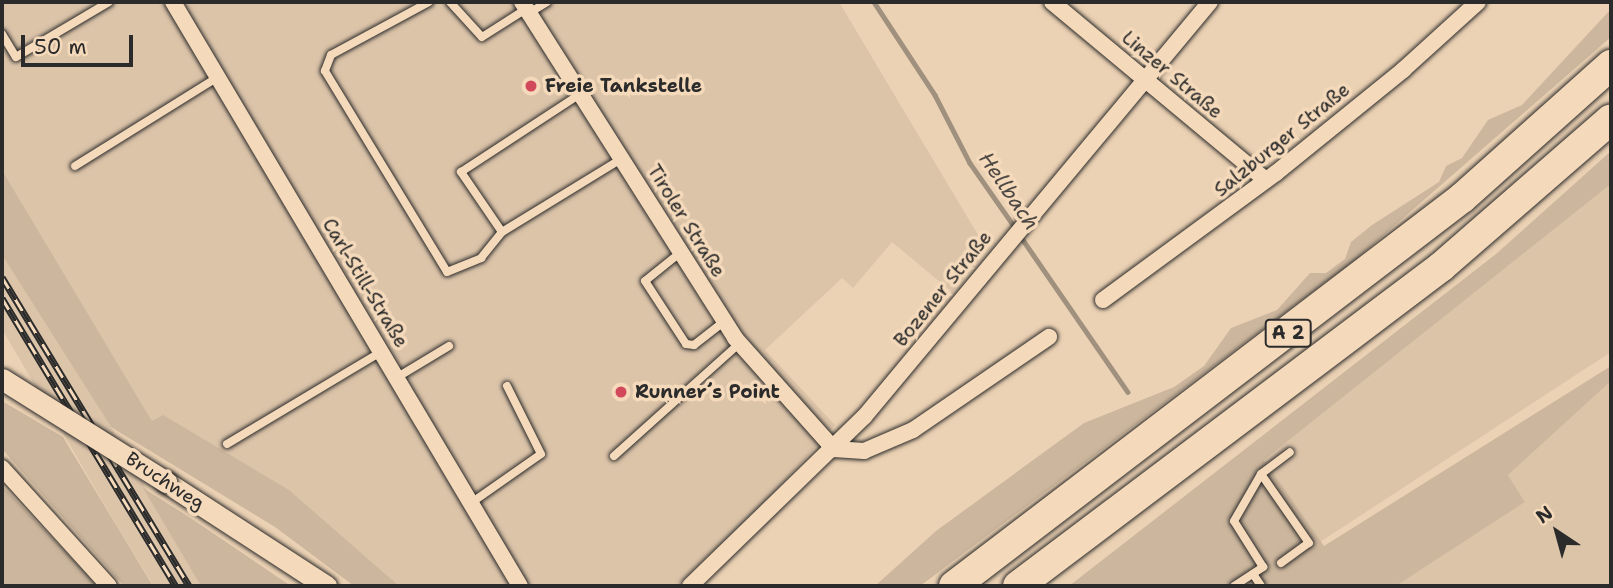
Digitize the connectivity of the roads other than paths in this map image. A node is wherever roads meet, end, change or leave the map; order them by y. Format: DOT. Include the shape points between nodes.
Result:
graph roads {
  1 [pos="109,2"];
  2 [pos="173,2"];
  3 [pos="429,2"];
  4 [pos="450,2"];
  5 [pos="547,2"];
  6 [pos="1052,2"];
  7 [pos="1210,2"];
  8 [pos="1478,2"];
  9 [pos="526,8"];
  10 [pos="2,34"];
  11 [pos="1611,65"];
  12 [pos="218,77"];
  13 [pos="1146,80"];
  14 [pos="580,94"];
  15 [pos="1611,119"];
  16 [pos="621,159"];
  17 [pos="75,166"];
  18 [pos="1266,180"];
  19 [pos="502,232"];
  20 [pos="681,253"];
  21 [pos="1104,300"];
  22 [pos="725,321"];
  23 [pos="1049,337"];
  24 [pos="740,343"];
  25 [pos="449,346"];
  26 [pos="381,352"];
  27 [pos="396,378"];
  28 [pos="2,379"];
  29 [pos="507,386"];
  30 [pos="227,443"];
  31 [pos="834,449"];
  32 [pos="1290,452"];
  33 [pos="614,456"];
  34 [pos="2,468"];
  35 [pos="1261,474"];
  36 [pos="471,503"];
  37 [pos="1281,563"];
  38 [pos="1253,574"];
  39 [pos="109,586"];
  40 [pos="326,586"];
  41 [pos="520,586"];
  42 [pos="690,586"];
  43 [pos="954,586"];
  44 [pos="1018,586"];
  45 [pos="1234,586"];
  46 [pos="1261,586"];
  1 -- 10 [label="lane" via="16,57"];
  2 -- 12 [label="street, Carl-Still-Straße"];
  3 -- 19 [label="lane" via="331,55 325,71 447,272 481,258"];
  4 -- 9 [label="lane" via="482,37"];
  5 -- 9 [label="lane"];
  6 -- 13 [label="street, Linzer Straße"];
  7 -- 13 [label="street, Bozener Straße"];
  8 -- 18 [label="street, Salzburger Straße" via="1403,70"];
  9 -- 14 [label="street, Tiroler Straße"];
  11 -- 43 [label="highway, A 2" via="1462,198"];
  12 -- 17 [label="lane"];
  12 -- 26 [label="street, Carl-Still-Straße"];
  13 -- 18 [label="street, Linzer Straße"];
  13 -- 31 [label="street, Bozener Straße"];
  14 -- 16 [label="street, Tiroler Straße"];
  14 -- 19 [label="lane" via="461,172"];
  15 -- 44 [label="highway, A 2" via="1441,267"];
  16 -- 19 [label="lane"];
  16 -- 20 [label="street, Tiroler Straße"];
  18 -- 21 [label="street, Salzburger Straße"];
  20 -- 22 [label="street, Tiroler Straße"];
  20 -- 22 [label="lane" via="645,281 686,344 694,345"];
  22 -- 24 [label="street, Tiroler Straße"];
  23 -- 31 [label="street" via="913,430 864,451"];
  24 -- 31 [label="street, Tiroler Straße"];
  24 -- 33 [label="lane"];
  25 -- 27 [label="lane"];
  26 -- 27 [label="street, Carl-Still-Straße"];
  26 -- 30 [label="lane"];
  27 -- 36 [label="street, Carl-Still-Straße"];
  28 -- 40 [label="street, Bruchweg, bridge"];
  29 -- 36 [label="lane" via="541,454"];
  31 -- 42 [label="street, Bozener Straße"];
  32 -- 35 [label="lane"];
  34 -- 39 [label="street"];
  35 -- 37 [label="lane" via="1309,543"];
  35 -- 38 [label="lane" via="1234,521 1263,567"];
  36 -- 41 [label="street, Carl-Still-Straße"];
  38 -- 45 [label="lane"];
  38 -- 46 [label="lane"];
}
